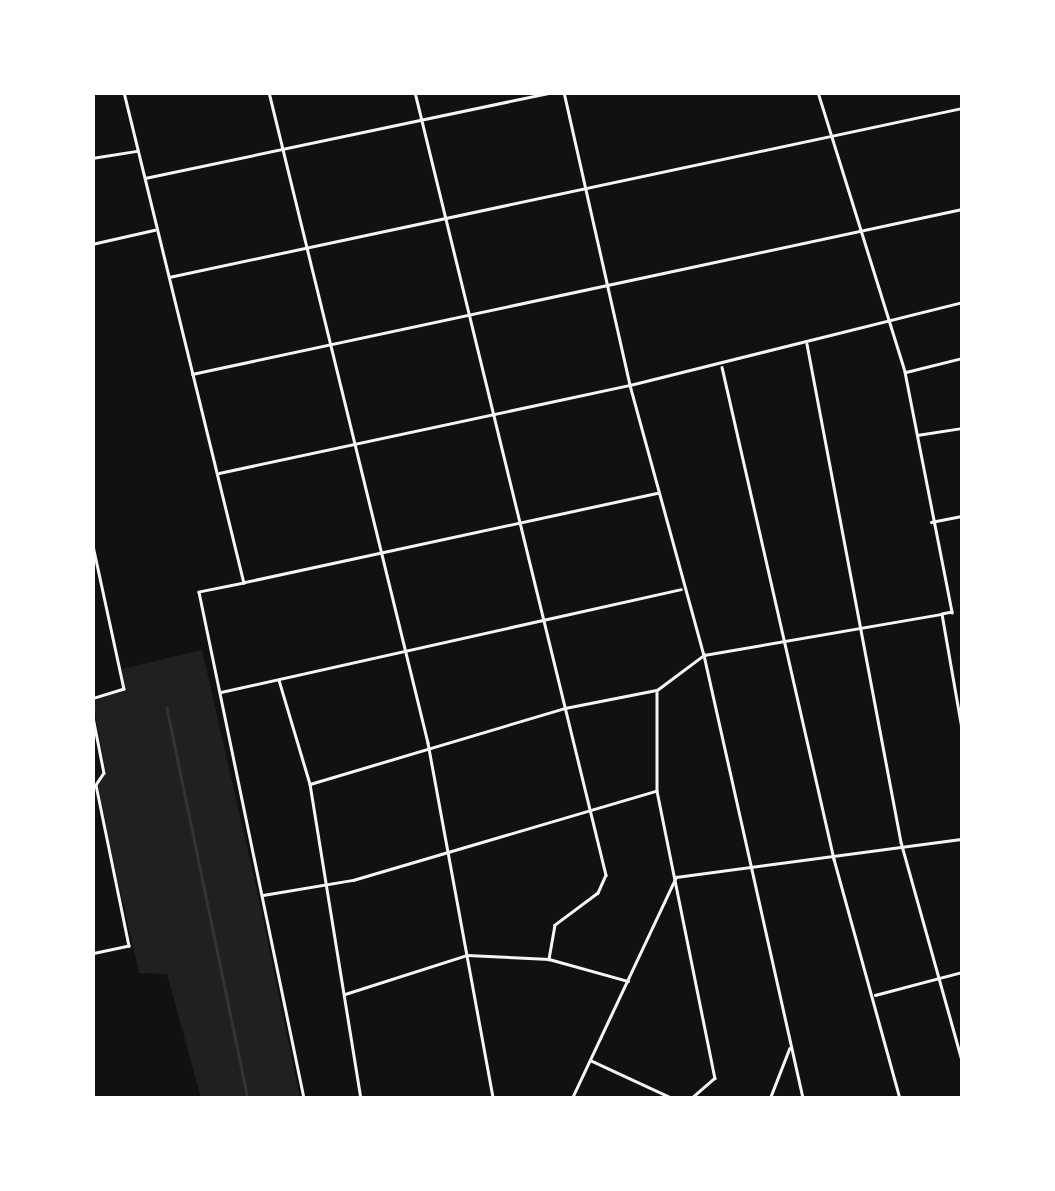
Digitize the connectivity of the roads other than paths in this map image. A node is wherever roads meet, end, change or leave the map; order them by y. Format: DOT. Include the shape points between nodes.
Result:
graph roads {
  1 [pos="124,92"];
  2 [pos="269,92"];
  3 [pos="414,92"];
  4 [pos="554,92"];
  5 [pos="564,92"];
  6 [pos="818,92"];
  7 [pos="962,108"];
  8 [pos="421,120"];
  9 [pos="830,136"];
  10 [pos="282,149"];
  11 [pos="137,151"];
  12 [pos="92,158"];
  13 [pos="143,178"];
  14 [pos="587,188"];
  15 [pos="962,209"];
  16 [pos="445,217"];
  17 [pos="156,230"];
  18 [pos="864,232"];
  19 [pos="92,244"];
  20 [pos="305,246"];
  21 [pos="167,278"];
  22 [pos="609,287"];
  23 [pos="962,302"];
  24 [pos="469,314"];
  25 [pos="892,320"];
  26 [pos="806,343"];
  27 [pos="329,346"];
  28 [pos="962,358"];
  29 [pos="721,364"];
  30 [pos="905,372"];
  31 [pos="190,374"];
  32 [pos="630,385"];
  33 [pos="493,414"];
  34 [pos="962,428"];
  35 [pos="916,436"];
  36 [pos="354,445"];
  37 [pos="216,474"];
  38 [pos="658,492"];
  39 [pos="962,516"];
  40 [pos="930,522"];
  41 [pos="520,523"];
  42 [pos="92,541"];
  43 [pos="378,553"];
  44 [pos="100,573"];
  45 [pos="92,574"];
  46 [pos="244,583"];
  47 [pos="683,589"];
  48 [pos="962,610"];
  49 [pos="952,612"];
  50 [pos="942,614"];
  51 [pos="543,617"];
  52 [pos="860,628"];
  53 [pos="782,642"];
  54 [pos="401,648"];
  55 [pos="704,656"];
  56 [pos="279,678"];
  57 [pos="656,690"];
  58 [pos="219,692"];
  59 [pos="92,700"];
  60 [pos="565,708"];
  61 [pos="92,712"];
  62 [pos="962,729"];
  63 [pos="425,750"];
  64 [pos="310,784"];
  65 [pos="657,791"];
  66 [pos="590,809"];
  67 [pos="962,839"];
  68 [pos="450,847"];
  69 [pos="903,848"];
  70 [pos="834,859"];
  71 [pos="751,865"];
  72 [pos="676,877"];
  73 [pos="327,885"];
  74 [pos="261,895"];
  75 [pos="92,954"];
  76 [pos="467,955"];
  77 [pos="550,959"];
  78 [pos="962,972"];
  79 [pos="938,978"];
  80 [pos="628,981"];
  81 [pos="344,995"];
  82 [pos="873,995"];
  83 [pos="791,1045"];
  84 [pos="590,1060"];
  85 [pos="962,1060"];
  86 [pos="304,1098"];
  87 [pos="361,1098"];
  88 [pos="493,1098"];
  89 [pos="572,1098"];
  90 [pos="672,1098"];
  91 [pos="692,1098"];
  92 [pos="770,1098"];
  93 [pos="803,1098"];
  94 [pos="900,1098"];
  1 -- 11 [label="street"];
  2 -- 10 [label="street"];
  3 -- 8 [label="street"];
  4 -- 8 [label="street"];
  5 -- 14 [label="street"];
  6 -- 9 [label="street"];
  7 -- 9 [label="street"];
  8 -- 10 [label="street"];
  8 -- 16 [label="street"];
  9 -- 14 [label="street"];
  9 -- 18 [label="street"];
  10 -- 13 [label="street"];
  10 -- 20 [label="street"];
  11 -- 12 [label="street"];
  11 -- 13 [label="street"];
  13 -- 17 [label="street"];
  14 -- 16 [label="street"];
  14 -- 22 [label="street"];
  15 -- 18 [label="street"];
  16 -- 20 [label="street"];
  16 -- 24 [label="street"];
  17 -- 19 [label="street"];
  17 -- 21 [label="street"];
  18 -- 22 [label="street"];
  18 -- 25 [label="street"];
  20 -- 21 [label="street"];
  20 -- 27 [label="street"];
  21 -- 31 [label="street"];
  22 -- 24 [label="street"];
  22 -- 32 [label="street"];
  23 -- 25 [label="street"];
  24 -- 27 [label="street"];
  24 -- 33 [label="street"];
  25 -- 26 [label="street"];
  25 -- 30 [label="street"];
  26 -- 29 [label="street"];
  26 -- 52 [label="street"];
  27 -- 31 [label="street"];
  27 -- 36 [label="street"];
  28 -- 30 [label="street"];
  29 -- 32 [label="street"];
  29 -- 53 [label="street"];
  30 -- 35 [label="street"];
  31 -- 37 [label="street"];
  32 -- 33 [label="street"];
  32 -- 38 [label="street"];
  33 -- 36 [label="street"];
  33 -- 41 [label="street"];
  34 -- 35 [label="street"];
  35 -- 40 [label="street"];
  36 -- 37 [label="street"];
  36 -- 43 [label="street"];
  37 -- 46 [label="street"];
  38 -- 41 [label="street"];
  38 -- 47 [label="street"];
  39 -- 40 [label="street"];
  40 -- 49 [label="street"];
  41 -- 43 [label="street"];
  41 -- 51 [label="street"];
  42 -- 44 [label="street"];
  43 -- 46 [label="street"];
  43 -- 54 [label="street"];
  44 -- 45 [label="street"];
  44 -- 59 [label="street" via="124,689"];
  46 -- 58 [label="street" via="199,592"];
  47 -- 51 [label="street"];
  47 -- 55 [label="street"];
  48 -- 49 [label="street"];
  49 -- 50 [label="street"];
  50 -- 52 [label="street"];
  50 -- 62 [label="street"];
  51 -- 54 [label="street"];
  51 -- 60 [label="street"];
  52 -- 53 [label="street"];
  52 -- 69 [label="street"];
  53 -- 55 [label="street"];
  53 -- 70 [label="street"];
  54 -- 56 [label="street"];
  54 -- 63 [label="street"];
  55 -- 57 [label="street"];
  55 -- 71 [label="street"];
  56 -- 58 [label="street"];
  56 -- 64 [label="street"];
  57 -- 60 [label="street"];
  57 -- 65 [label="street"];
  58 -- 74 [label="street"];
  60 -- 63 [label="street"];
  60 -- 66 [label="street"];
  61 -- 75 [label="street" via="104,773 96,785 130,946"];
  63 -- 64 [label="street"];
  63 -- 68 [label="street"];
  64 -- 73 [label="street"];
  65 -- 66 [label="street"];
  65 -- 72 [label="street"];
  66 -- 68 [label="street"];
  66 -- 77 [label="street" via="606,885 555,926"];
  67 -- 69 [label="street"];
  68 -- 73 [label="street"];
  68 -- 76 [label="street"];
  69 -- 70 [label="street"];
  69 -- 79 [label="street"];
  70 -- 71 [label="street"];
  70 -- 82 [label="street"];
  71 -- 72 [label="street"];
  71 -- 83 [label="street"];
  72 -- 80 [label="street"];
  72 -- 91 [label="street" via="716,1078"];
  73 -- 74 [label="street"];
  73 -- 81 [label="street"];
  74 -- 86 [label="street"];
  76 -- 77 [label="street"];
  76 -- 81 [label="street"];
  76 -- 88 [label="street"];
  77 -- 80 [label="street"];
  78 -- 79 [label="street"];
  79 -- 82 [label="street"];
  79 -- 85 [label="street"];
  80 -- 84 [label="street"];
  81 -- 87 [label="street"];
  82 -- 94 [label="street"];
  83 -- 92 [label="street"];
  83 -- 93 [label="street"];
  84 -- 89 [label="street"];
  84 -- 90 [label="street"];
}
